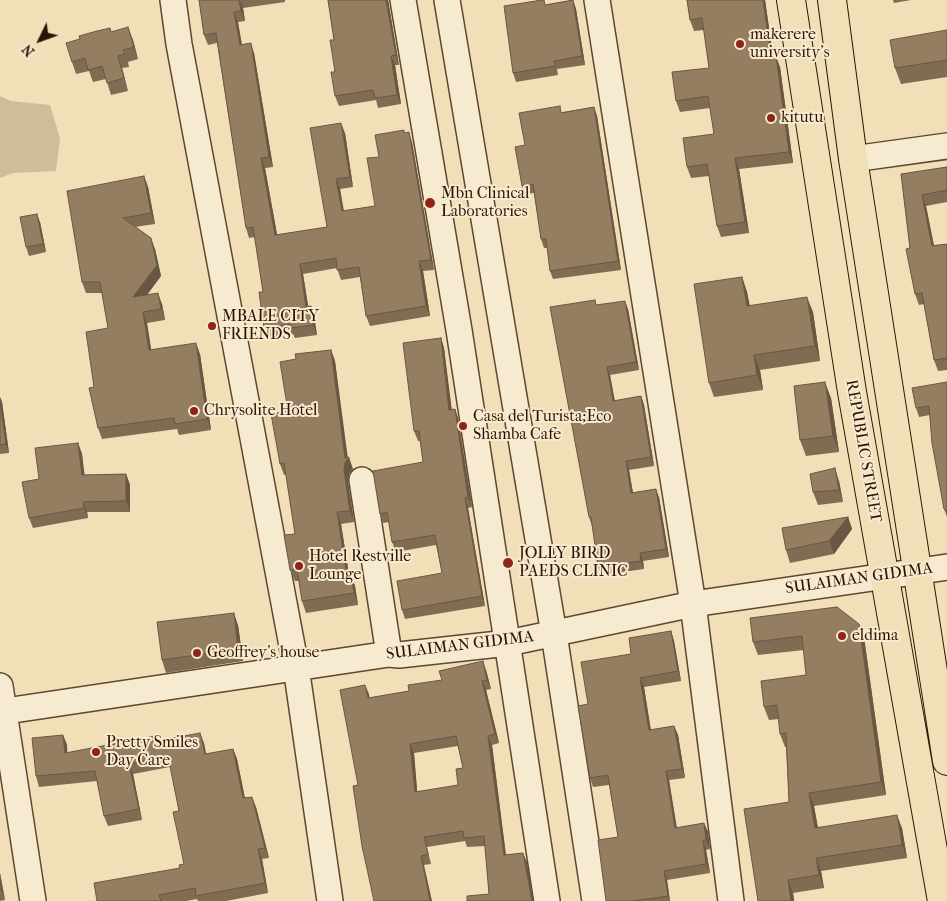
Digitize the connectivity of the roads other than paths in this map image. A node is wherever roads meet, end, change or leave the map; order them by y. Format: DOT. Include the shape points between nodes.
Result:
graph roads {
  1 [pos="173,0"];
  2 [pos="403,0"];
  3 [pos="447,0"];
  4 [pos="597,0"];
  5 [pos="791,0"];
  6 [pos="832,0"];
  7 [pos="947,146"];
  8 [pos="853,159"];
  9 [pos="362,480"];
  10 [pos="947,567"];
  11 [pos="917,571"];
  12 [pos="886,576"];
  13 [pos="693,604"];
  14 [pos="554,634"];
  15 [pos="508,644"];
  16 [pos="389,654"];
  17 [pos="296,667"];
  18 [pos="0,686"];
  19 [pos="2,711"];
  20 [pos="947,761"];
  21 [pos="33,901"];
  22 [pos="330,901"];
  23 [pos="547,901"];
  24 [pos="595,901"];
  25 [pos="731,901"];
  26 [pos="942,901"];
  1 -- 17 [label="street"];
  2 -- 15 [label="street"];
  3 -- 14 [label="street"];
  4 -- 13 [label="street"];
  5 -- 12 [label="main road, REPUBLIC STREET" via="851,385"];
  6 -- 8 [label="main road, REPUBLIC STREET"];
  7 -- 8 [label="street"];
  8 -- 11 [label="main road, REPUBLIC STREET"];
  9 -- 16 [label="street"];
  10 -- 11 [label="street, SULAIMAN GIDIMA"];
  11 -- 12 [label="street, SULAIMAN GIDIMA"];
  11 -- 20 [label="main road, REPUBLIC STREET"];
  12 -- 13 [label="street, SULAIMAN GIDIMA"];
  12 -- 26 [label="main road, REPUBLIC STREET"];
  13 -- 14 [label="street, SULAIMAN GIDIMA"];
  13 -- 25 [label="street"];
  14 -- 15 [label="street, SULAIMAN GIDIMA"];
  14 -- 24 [label="street"];
  15 -- 16 [label="street, SULAIMAN GIDIMA"];
  15 -- 23 [label="street"];
  16 -- 17 [label="street, SULAIMAN GIDIMA"];
  17 -- 19 [label="street, SULAIMAN GIDIMA"];
  17 -- 22 [label="street"];
  18 -- 19 [label="street"];
  19 -- 21 [label="street"];
}
